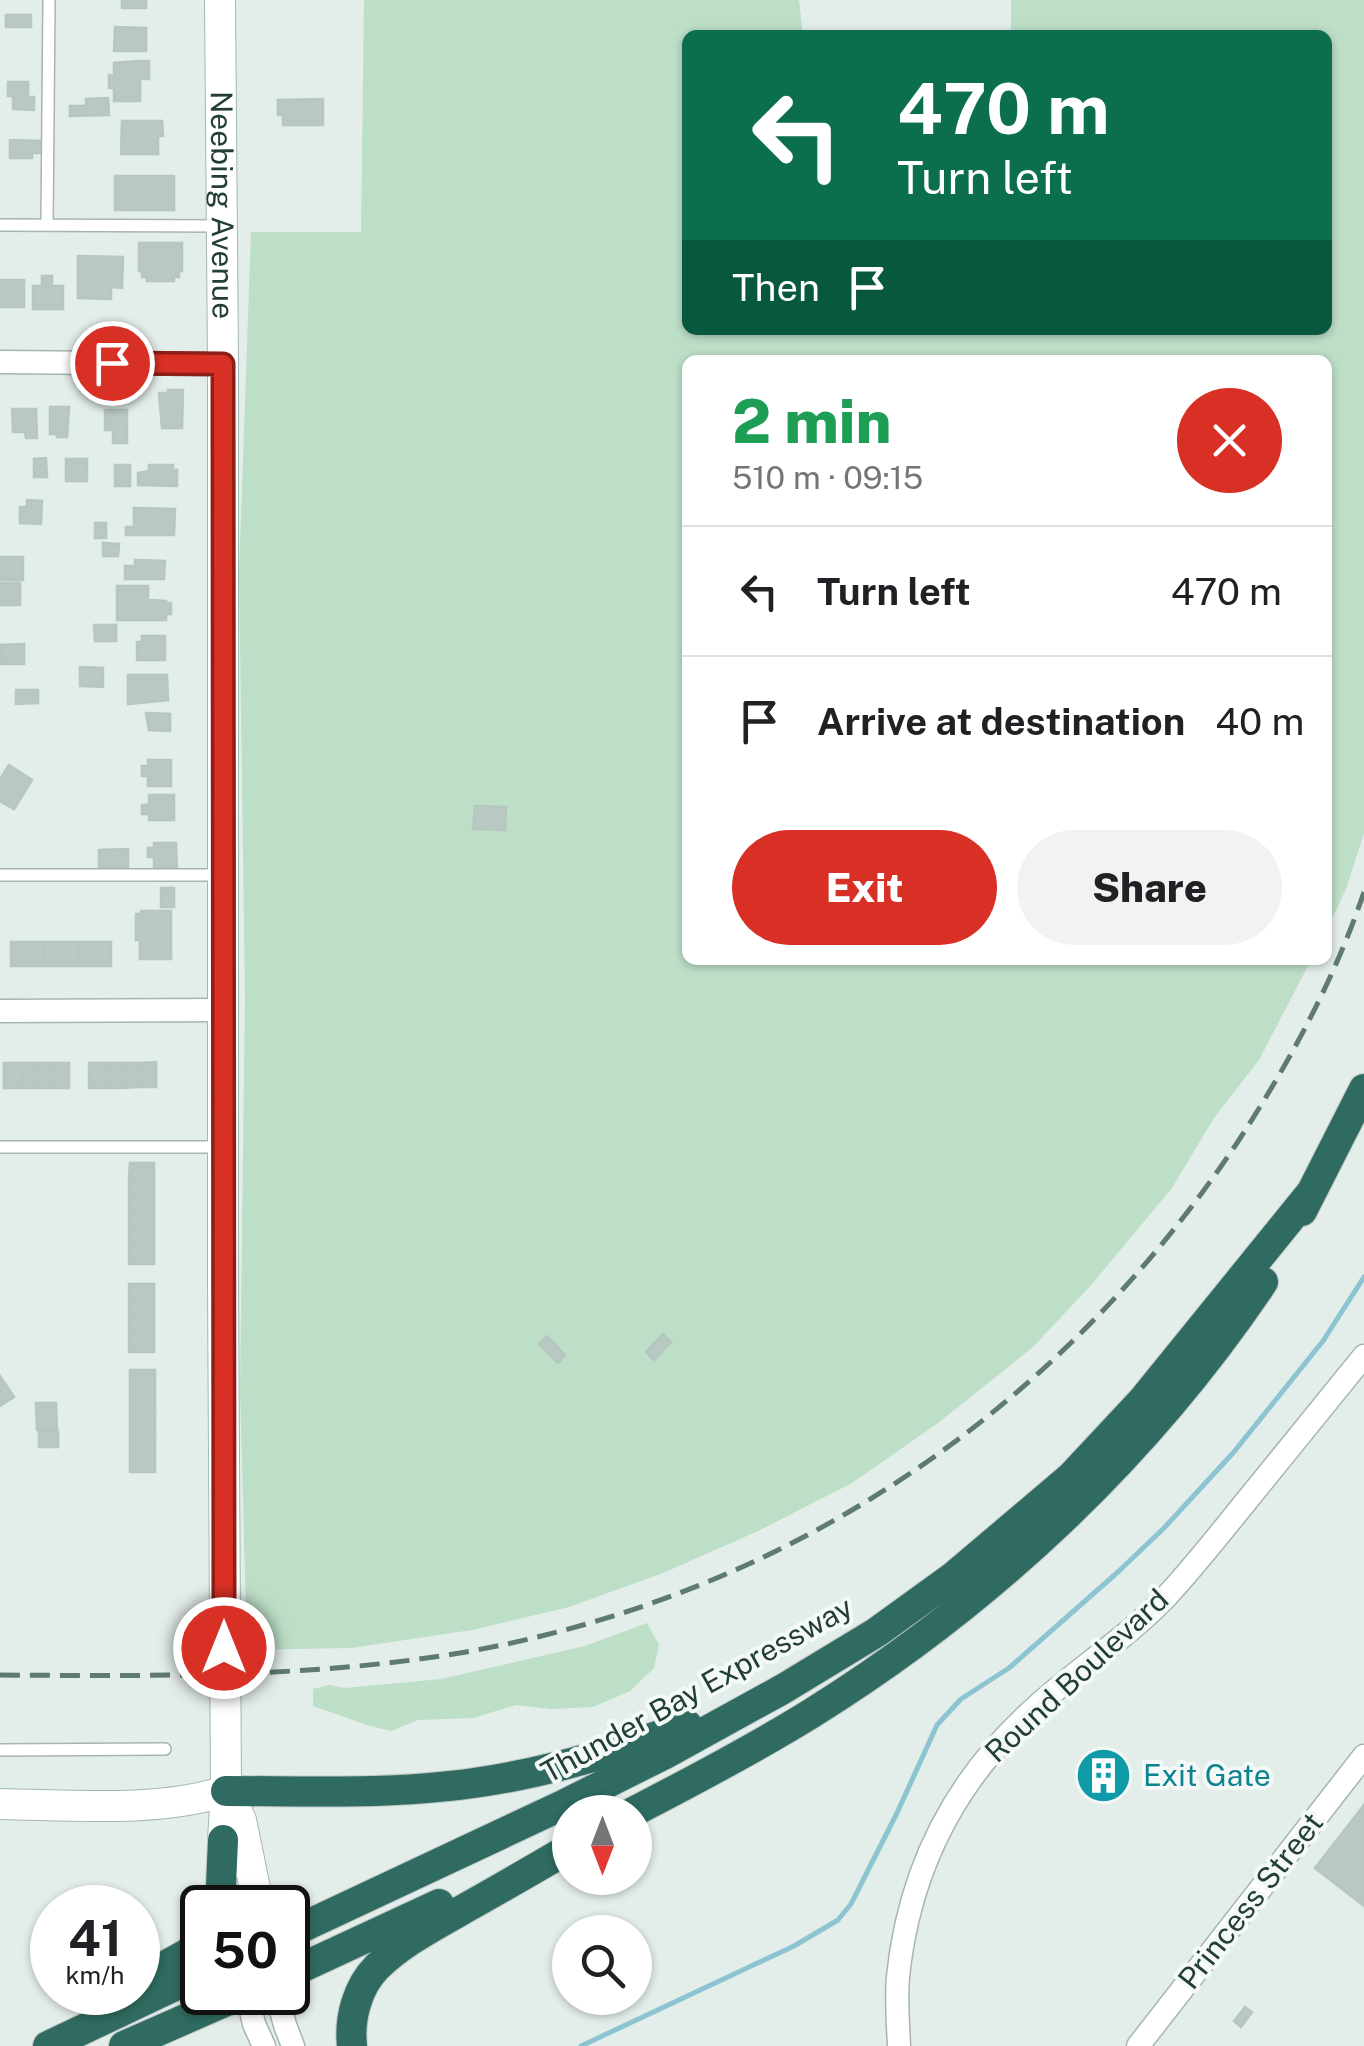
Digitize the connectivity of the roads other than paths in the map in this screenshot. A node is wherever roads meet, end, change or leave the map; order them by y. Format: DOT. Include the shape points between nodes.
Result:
graph roads {
  1 [pos="48,0"];
  2 [pos="220,0"];
  3 [pos="0,225"];
  4 [pos="47,226"];
  5 [pos="221,226"];
  6 [pos="0,362"];
  7 [pos="223,364"];
  8 [pos="224,874"];
  9 [pos="0,875"];
  10 [pos="224,1010"];
  11 [pos="0,1012"];
  12 [pos="1364,1089"];
  13 [pos="224,1146"];
  14 [pos="0,1147"];
  15 [pos="1310,1194"];
  16 [pos="1364,1356"];
  17 [pos="784,1688"];
  18 [pos="165,1749"];
  19 [pos="0,1750"];
  20 [pos="1364,1756"];
  21 [pos="226,1791"];
  22 [pos="652,1802"];
  23 [pos="0,1804"];
  24 [pos="223,1840"];
  25 [pos="552,1854"];
  26 [pos="552,1857"];
  27 [pos="221,1885"];
  28 [pos="229,1885"];
  29 [pos="254,1885"];
  30 [pos="310,1924"];
  31 [pos="310,1964"];
  32 [pos="180,1983"];
  33 [pos="79,2015"];
  34 [pos="196,2015"];
  35 [pos="252,2015"];
  36 [pos="283,2015"];
  37 [pos="28,2046"];
  38 [pos="48,2046"];
  39 [pos="124,2046"];
  40 [pos="264,2046"];
  41 [pos="293,2046"];
  42 [pos="352,2046"];
  43 [pos="898,2046"];
  44 [pos="1138,2046"];
  1 -- 4 [label="lane"];
  2 -- 5 [label="main road, Neebing Avenue"];
  3 -- 4 [label="lane"];
  4 -- 5 [label="lane"];
  5 -- 7 [label="main road, Neebing Avenue"];
  6 -- 7 [label="street"];
  7 -- 8 [label="main road, Neebing Avenue"];
  8 -- 9 [label="lane"];
  8 -- 10 [label="main road, Neebing Avenue"];
  10 -- 11 [label="street"];
  10 -- 13 [label="main road, Neebing Avenue"];
  12 -- 15 [label="highway"];
  13 -- 14 [label="lane"];
  13 -- 21 [label="main road, Neebing Avenue"];
  15 -- 17 [label="highway, Thunder Bay Expressway" via="1143,1400 1070,1477 953,1577"];
  15 -- 22 [label="highway" via="1231,1330 1120,1462 1029,1552 933,1630 813,1713"];
  16 -- 43 [label="street, Round Boulevard" via="1178,1583 1018,1722 965,1786 936,1836 908,1922 898,1981"];
  17 -- 21 [label="highway" via="630,1746 483,1782"];
  17 -- 30 [label="highway, Thunder Bay Expressway" via="565,1804"];
  18 -- 19 [label="lane"];
  20 -- 44 [label="street, Princess Street"];
  21 -- 23 [label="main road" via="169,1804"];
  21 -- 24 [label="main road, Neebing Avenue"];
  21 -- 29 [label="main road, Neebing Avenue" via="241,1820"];
  24 -- 27 [label="highway"];
  24 -- 28 [label="main road, Neebing Avenue"];
  25 -- 31 [label="highway"];
  26 -- 42 [label="highway" via="376,1967 354,2011"];
  32 -- 38 [label="highway"];
  33 -- 37 [label="highway"];
  34 -- 39 [label="highway"];
  35 -- 40 [label="street"];
  36 -- 41 [label="street"];
}
